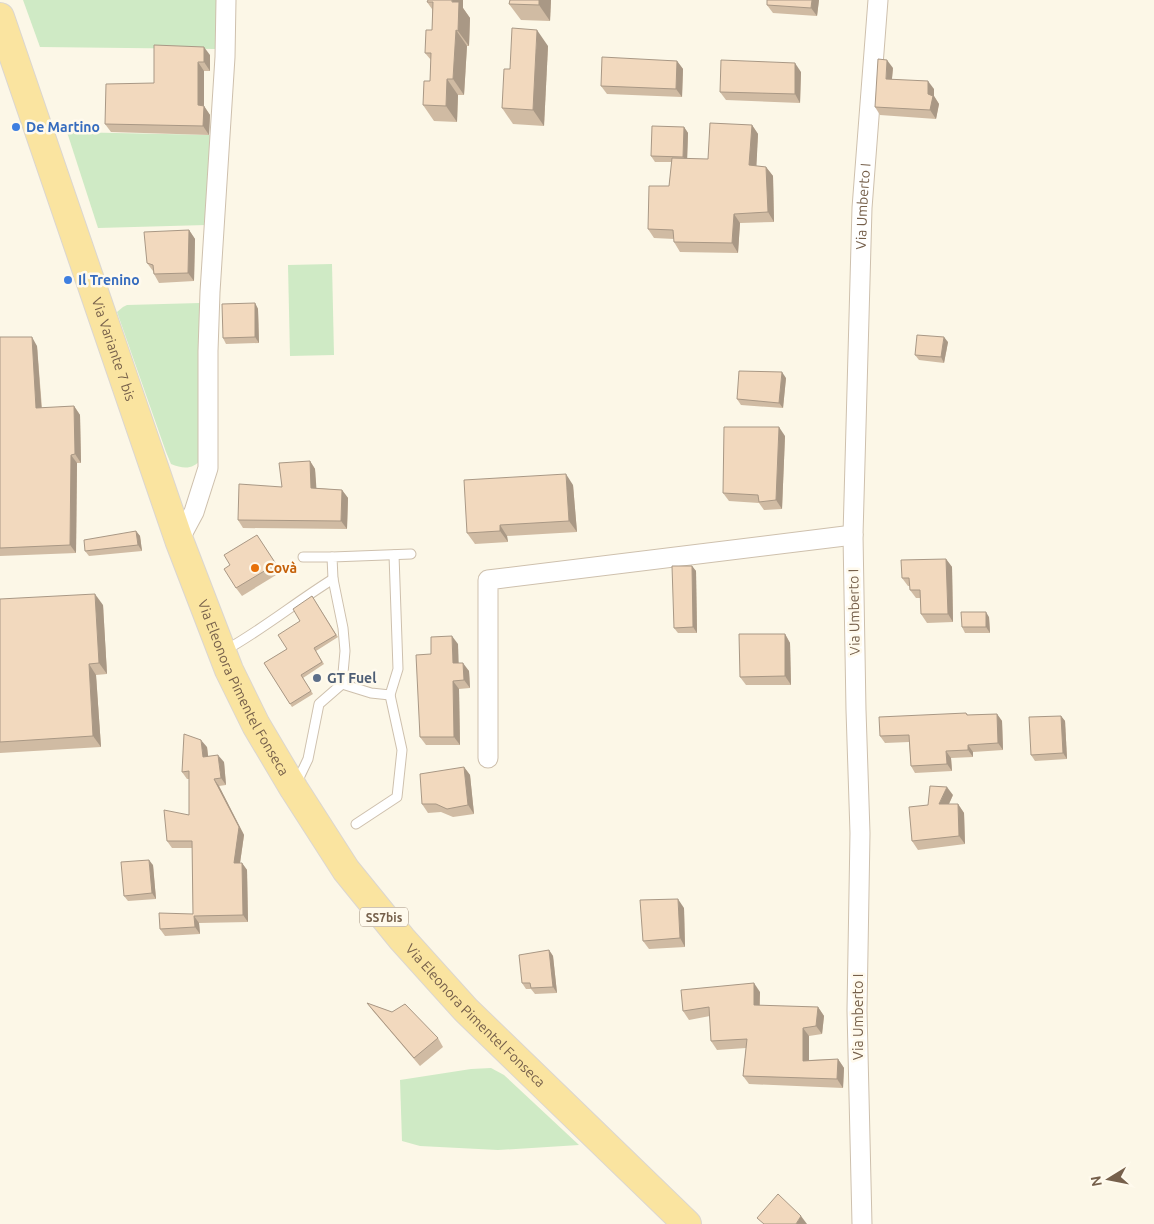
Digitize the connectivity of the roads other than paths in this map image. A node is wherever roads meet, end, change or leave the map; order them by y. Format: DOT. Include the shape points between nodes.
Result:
graph roads {
  1 [pos="226,0"];
  2 [pos="878,0"];
  3 [pos="0,17"];
  4 [pos="853,535"];
  5 [pos="179,540"];
  6 [pos="411,554"];
  7 [pos="394,555"];
  8 [pos="303,557"];
  9 [pos="332,557"];
  10 [pos="333,579"];
  11 [pos="222,652"];
  12 [pos="342,684"];
  13 [pos="390,695"];
  14 [pos="488,758"];
  15 [pos="294,789"];
  16 [pos="356,824"];
  17 [pos="687,1224"];
  18 [pos="862,1224"];
  1 -- 5 [label="street" via="210,292 208,468 194,512"];
  2 -- 4 [label="street, Via Umberto I" via="862,208"];
  3 -- 5 [label="main road, Via Variante 7 bis / SS7bis"];
  4 -- 14 [label="street" via="488,580"];
  4 -- 18 [label="street, Via Umberto I" via="860,833 857,1010"];
  5 -- 11 [label="main road, Via Eleonora Pimentel Fonseca / SS7bis"];
  6 -- 7 [label="lane"];
  7 -- 9 [label="lane"];
  7 -- 13 [label="lane" via="398,669"];
  8 -- 9 [label="lane"];
  9 -- 10 [label="lane"];
  10 -- 11 [label="lane" via="250,637"];
  10 -- 12 [label="lane" via="344,644"];
  11 -- 15 [label="main road, Via Eleonora Pimentel Fonseca / SS7bis" via="256,725"];
  12 -- 13 [label="lane" via="371,694"];
  12 -- 15 [label="lane" via="319,704 308,758"];
  13 -- 16 [label="lane" via="402,750 397,797"];
  15 -- 17 [label="main road, Via Eleonora Pimentel Fonseca / SS7bis" via="346,870 459,1003"];
}
